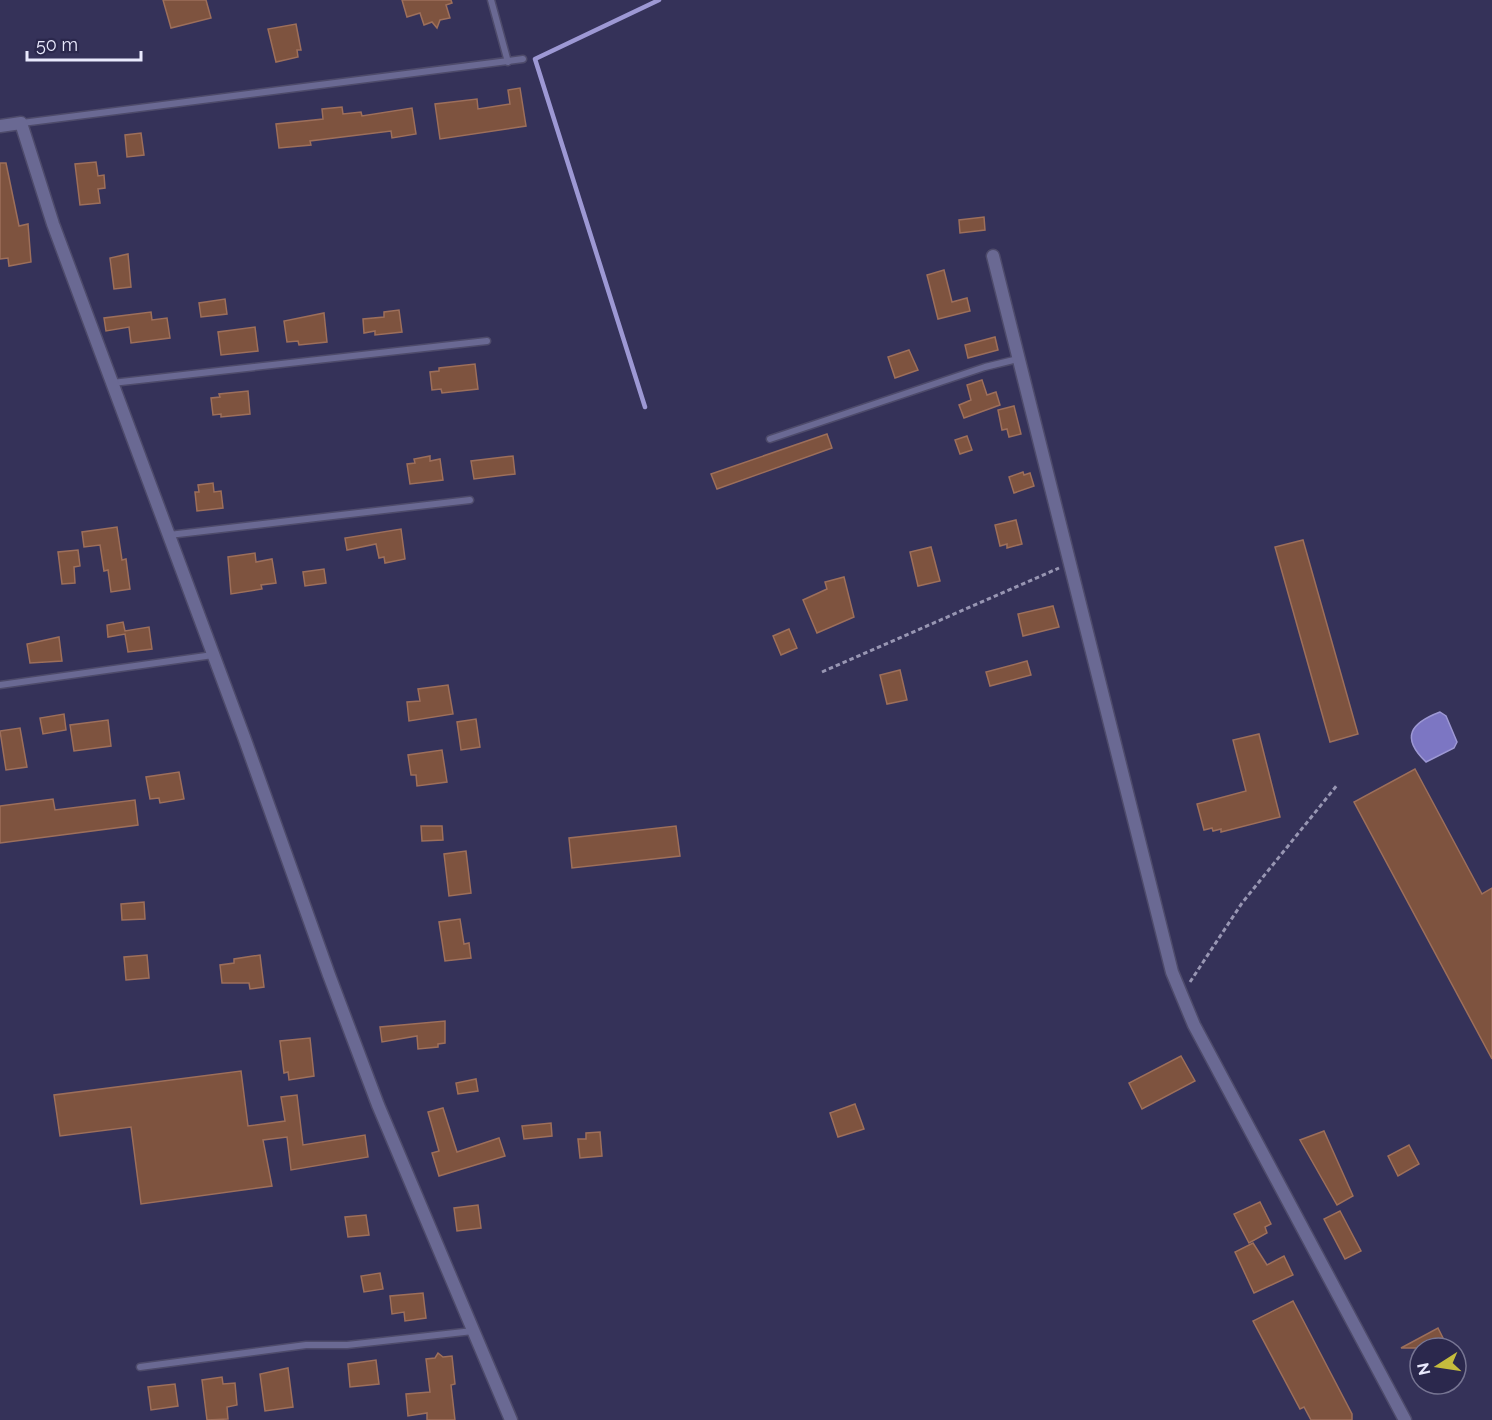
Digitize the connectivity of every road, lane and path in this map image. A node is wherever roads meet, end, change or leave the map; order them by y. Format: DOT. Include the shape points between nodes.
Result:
graph roads {
  1 [pos="491,0"];
  2 [pos="523,60"];
  3 [pos="508,62"];
  4 [pos="21,123"];
  5 [pos="0,126"];
  6 [pos="993,256"];
  7 [pos="487,341"];
  8 [pos="1018,359"];
  9 [pos="112,383"];
  10 [pos="770,439"];
  11 [pos="470,500"];
  12 [pos="169,535"];
  13 [pos="1069,564"];
  14 [pos="214,655"];
  15 [pos="822,672"];
  16 [pos="0,685"];
  17 [pos="1338,783"];
  18 [pos="1182,1000"];
  19 [pos="473,1331"];
  20 [pos="140,1367"];
  21 [pos="511,1420"];
  22 [pos="1405,1420"];
  1 -- 3 [label="lane"];
  2 -- 3 [label="lane"];
  3 -- 4 [label="lane"];
  4 -- 5 [label="street"];
  4 -- 9 [label="street" via="53,224"];
  6 -- 8 [label="street"];
  7 -- 9 [label="lane"];
  8 -- 10 [label="lane"];
  8 -- 13 [label="street"];
  9 -- 12 [label="street"];
  11 -- 12 [label="lane"];
  12 -- 14 [label="street"];
  13 -- 15 [label="path"];
  13 -- 18 [label="street" via="1161,935"];
  14 -- 16 [label="lane"];
  14 -- 19 [label="street" via="378,1105"];
  17 -- 18 [label="path" via="1230,920 1190,980"];
  18 -- 22 [label="street"];
  19 -- 20 [label="lane" via="347,1345 306,1345"];
  19 -- 21 [label="street"];
}
